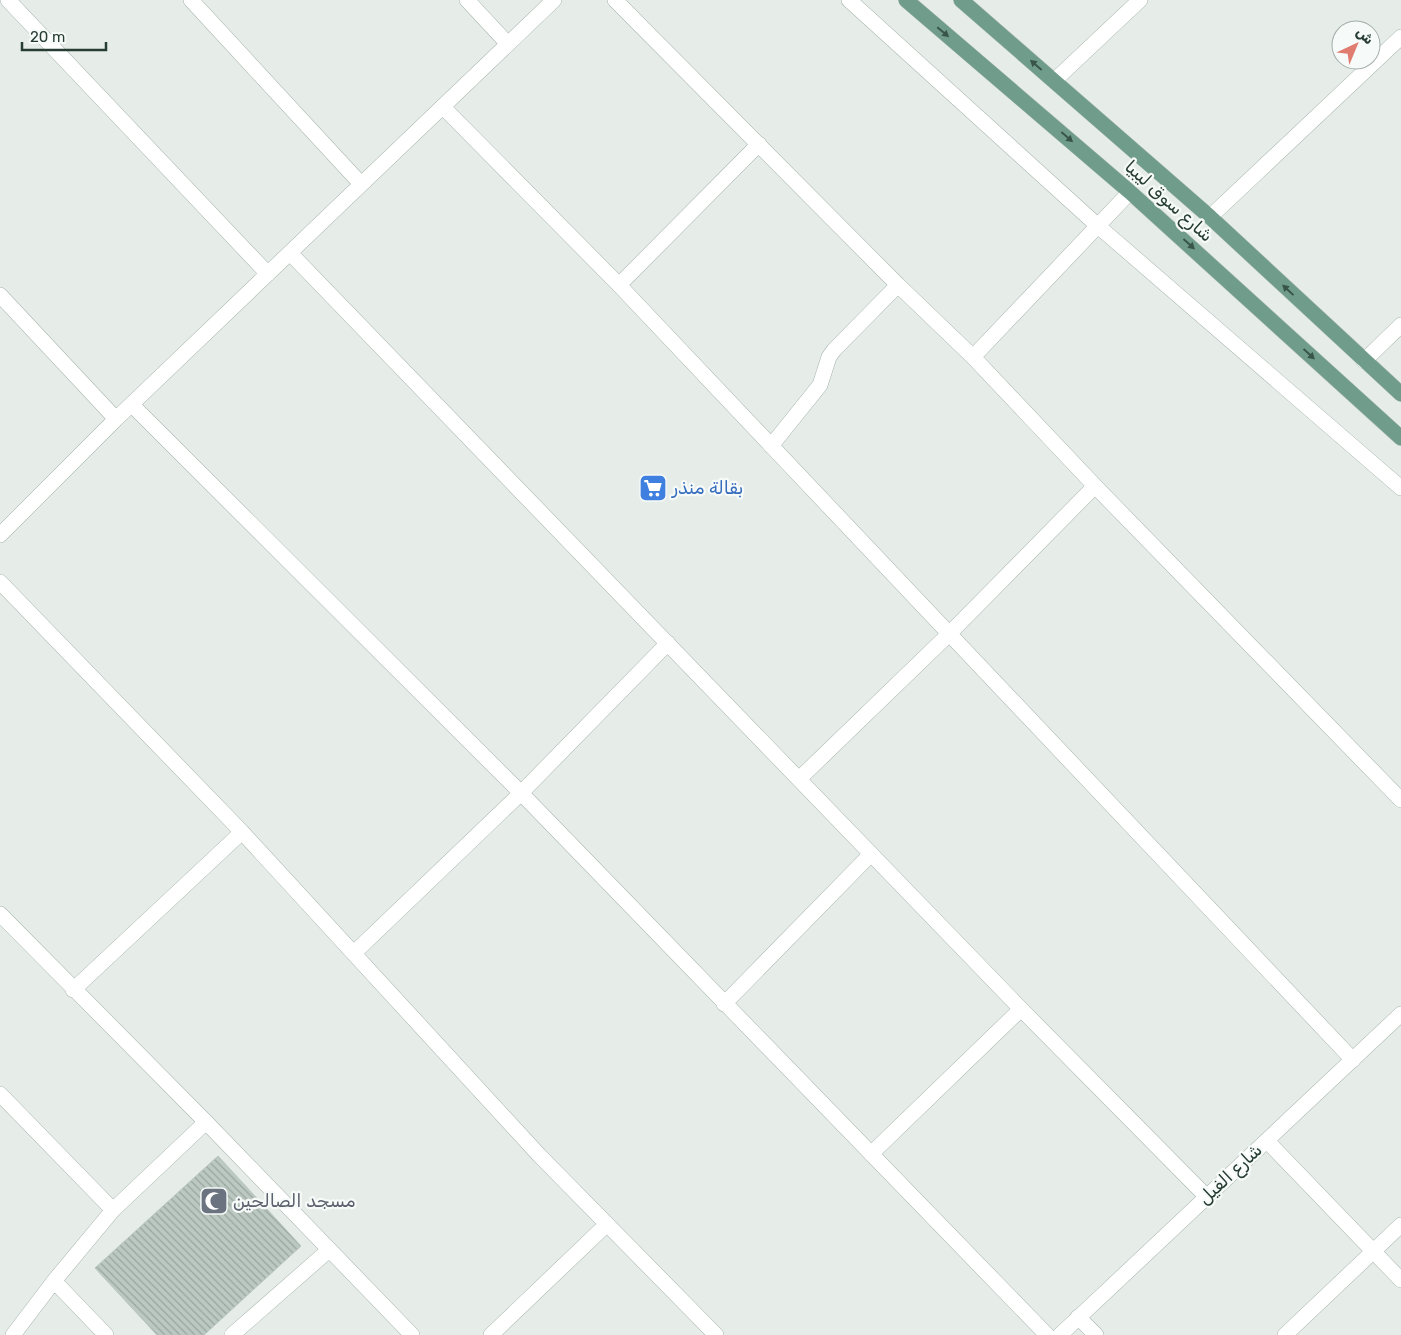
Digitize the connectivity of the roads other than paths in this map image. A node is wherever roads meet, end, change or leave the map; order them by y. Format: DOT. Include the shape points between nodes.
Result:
graph roads {
  1 [pos="8,0"];
  2 [pos="191,0"];
  3 [pos="467,0"];
  4 [pos="554,0"];
  5 [pos="614,0"];
  6 [pos="848,0"];
  7 [pos="906,0"];
  8 [pos="961,0"];
  9 [pos="1140,0"];
  10 [pos="1401,36"];
  11 [pos="508,44"];
  12 [pos="1054,81"];
  13 [pos="443,107"];
  14 [pos="759,144"];
  15 [pos="361,184"];
  16 [pos="1130,192"];
  17 [pos="1210,217"];
  18 [pos="1098,226"];
  19 [pos="290,253"];
  20 [pos="268,274"];
  21 [pos="619,285"];
  22 [pos="898,285"];
  23 [pos="0,295"];
  24 [pos="1401,325"];
  25 [pos="973,357"];
  26 [pos="1364,361"];
  27 [pos="1401,394"];
  28 [pos="132,405"];
  29 [pos="116,419"];
  30 [pos="1401,438"];
  31 [pos="771,446"];
  32 [pos="1094,486"];
  33 [pos="1401,488"];
  34 [pos="0,535"];
  35 [pos="0,582"];
  36 [pos="949,634"];
  37 [pos="668,644"];
  38 [pos="799,779"];
  39 [pos="521,793"];
  40 [pos="1401,800"];
  41 [pos="242,832"];
  42 [pos="871,854"];
  43 [pos="0,914"];
  44 [pos="354,954"];
  45 [pos="73,990"];
  46 [pos="724,1004"];
  47 [pos="1021,1009"];
  48 [pos="1401,1014"];
  49 [pos="1353,1060"];
  50 [pos="0,1094"];
  51 [pos="206,1122"];
  52 [pos="1267,1141"];
  53 [pos="871,1154"];
  54 [pos="1206,1196"];
  55 [pos="113,1210"];
  56 [pos="606,1225"];
  57 [pos="1401,1225"];
  58 [pos="329,1250"];
  59 [pos="1373,1252"];
  60 [pos="1401,1280"];
  61 [pos="54,1281"];
  62 [pos="1078,1317"];
  63 [pos="13,1335"];
  64 [pos="106,1335"];
  65 [pos="232,1335"];
  66 [pos="412,1335"];
  67 [pos="490,1335"];
  68 [pos="716,1335"];
  69 [pos="1048,1335"];
  70 [pos="1060,1335"];
  71 [pos="1096,1335"];
  72 [pos="1285,1335"];
  1 -- 20 [label="street"];
  2 -- 15 [label="street"];
  3 -- 11 [label="street"];
  4 -- 11 [label="street"];
  5 -- 14 [label="street"];
  6 -- 18 [label="street"];
  7 -- 16 [label="main road, شارع سوق ليبيا, one-way"];
  12 -- 8 [label="main road, شارع سوق ليبيا, one-way"];
  9 -- 12 [label="street"];
  10 -- 17 [label="street"];
  11 -- 13 [label="street"];
  12 -- 17 [label="main road, شارع سوق ليبيا"];
  13 -- 15 [label="street"];
  13 -- 21 [label="street"];
  14 -- 21 [label="street"];
  14 -- 22 [label="street"];
  15 -- 19 [label="street"];
  16 -- 18 [label="street"];
  16 -- 30 [label="main road, شارع سوق ليبيا, one-way"];
  26 -- 17 [label="main road, شارع سوق ليبيا, one-way"];
  18 -- 25 [label="street"];
  18 -- 33 [label="street"];
  19 -- 20 [label="street"];
  19 -- 37 [label="street"];
  20 -- 28 [label="street"];
  21 -- 31 [label="street"];
  22 -- 25 [label="street"];
  22 -- 31 [label="street" via="829,356 820,385"];
  23 -- 29 [label="street"];
  24 -- 26 [label="street"];
  25 -- 32 [label="street"];
  26 -- 27 [label="main road, شارع سوق ليبيا"];
  28 -- 29 [label="street"];
  28 -- 39 [label="street"];
  29 -- 34 [label="street"];
  31 -- 36 [label="street"];
  32 -- 36 [label="street"];
  32 -- 40 [label="street"];
  35 -- 41 [label="street"];
  36 -- 38 [label="street"];
  36 -- 49 [label="street"];
  37 -- 38 [label="street"];
  37 -- 39 [label="street"];
  38 -- 42 [label="street"];
  39 -- 44 [label="street"];
  39 -- 46 [label="street"];
  41 -- 44 [label="street"];
  41 -- 45 [label="street"];
  42 -- 46 [label="street"];
  42 -- 47 [label="street"];
  43 -- 45 [label="street"];
  44 -- 56 [label="street"];
  45 -- 51 [label="street"];
  46 -- 53 [label="street"];
  47 -- 53 [label="street"];
  47 -- 54 [label="street"];
  48 -- 49 [label="street, شارع الفيل"];
  49 -- 52 [label="street, شارع الفيل"];
  50 -- 55 [label="street"];
  51 -- 55 [label="street"];
  51 -- 58 [label="street"];
  52 -- 54 [label="street, شارع الفيل"];
  52 -- 59 [label="street"];
  53 -- 69 [label="street"];
  54 -- 62 [label="street, شارع الفيل"];
  55 -- 61 [label="street"];
  56 -- 67 [label="street"];
  56 -- 68 [label="street"];
  57 -- 59 [label="street"];
  58 -- 65 [label="street"];
  58 -- 66 [label="street"];
  59 -- 60 [label="street"];
  59 -- 72 [label="street"];
  61 -- 63 [label="street"];
  61 -- 64 [label="street"];
  62 -- 70 [label="street, شارع الفيل"];
  62 -- 71 [label="street"];
}
